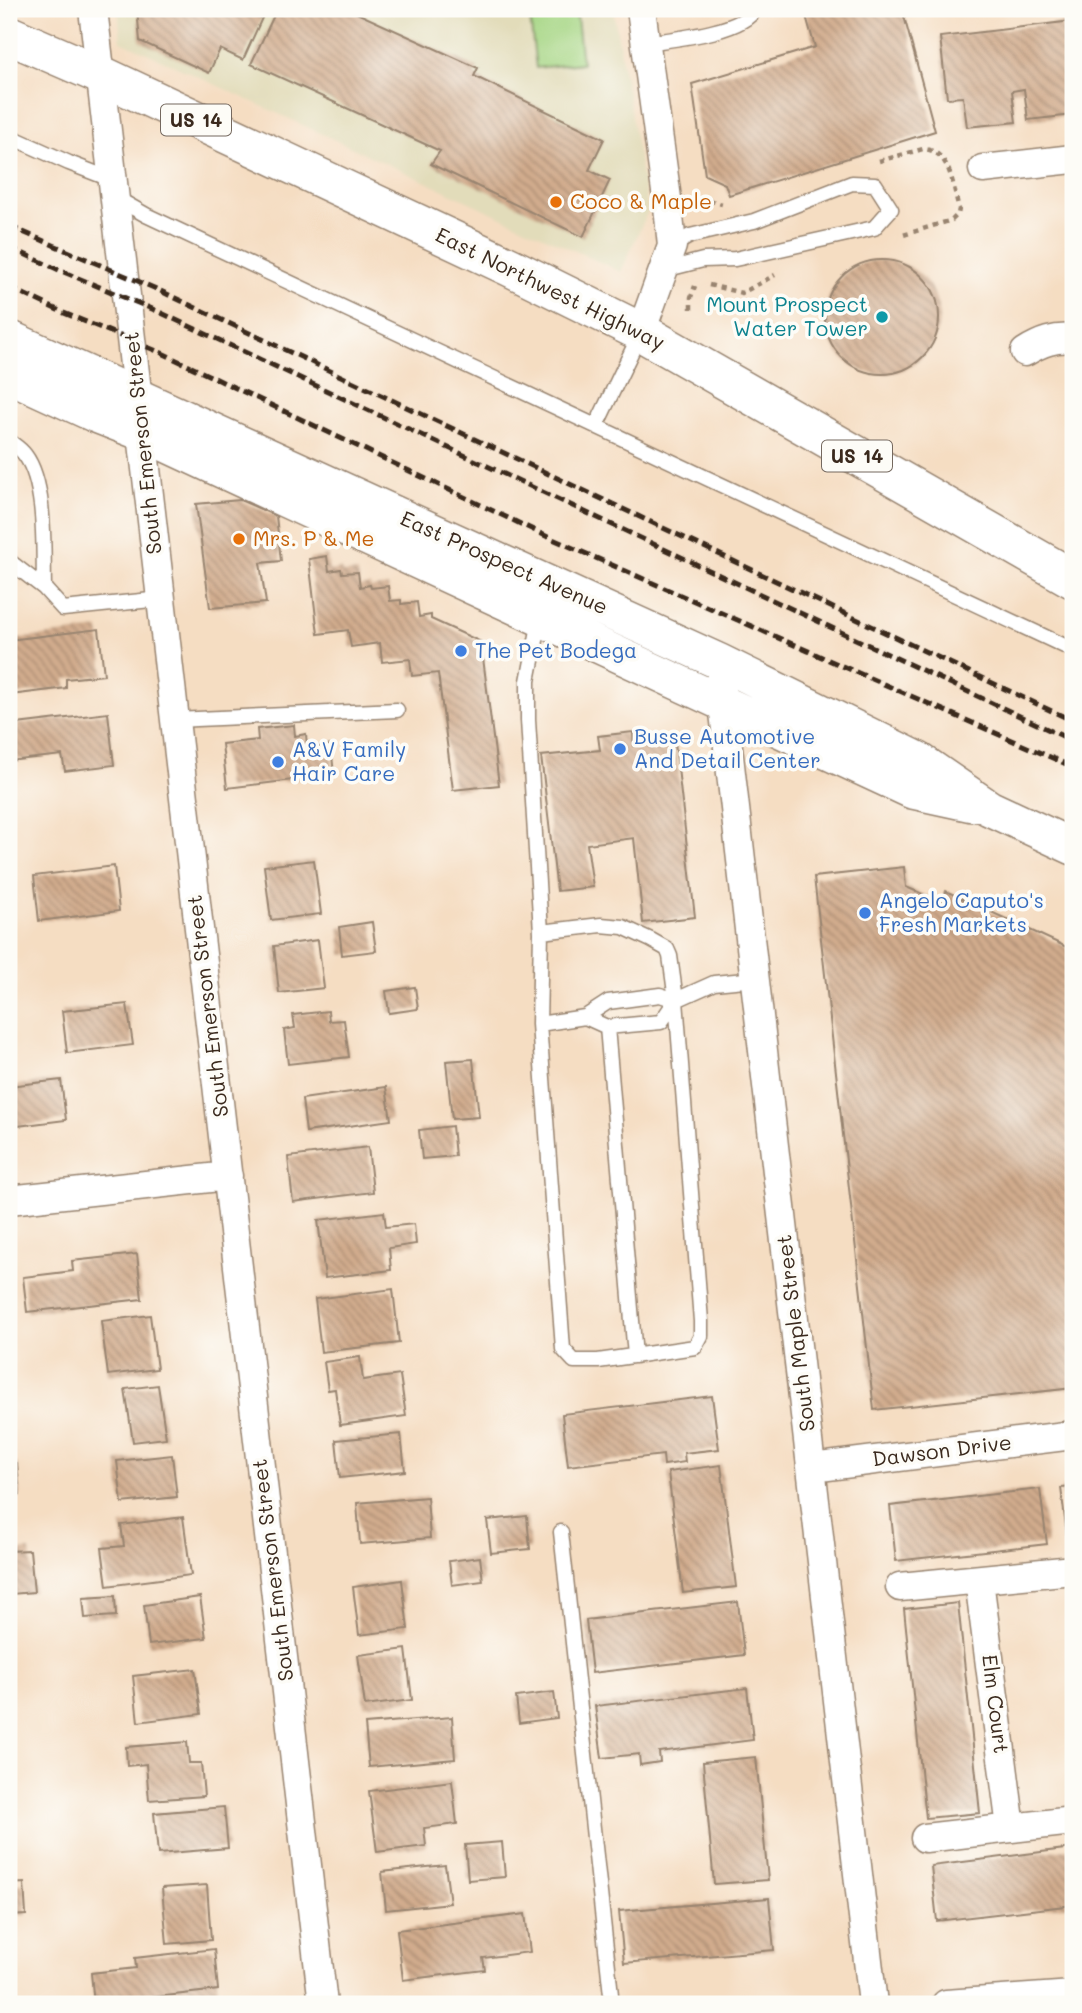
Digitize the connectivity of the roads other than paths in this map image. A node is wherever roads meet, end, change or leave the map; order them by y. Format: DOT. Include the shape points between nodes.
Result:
graph roads {
  1 [pos="93,9"];
  2 [pos="642,9"];
  3 [pos="755,9"];
  4 [pos="9,35"];
  5 [pos="646,43"];
  6 [pos="101,75"];
  7 [pos="9,136"];
  8 [pos="1073,159"];
  9 [pos="983,169"];
  10 [pos="114,189"];
  11 [pos="668,258"];
  12 [pos="641,332"];
  13 [pos="9,338"];
  14 [pos="1073,339"];
  15 [pos="1025,352"];
  16 [pos="9,375"];
  17 [pos="137,395"];
  18 [pos="596,426"];
  19 [pos="142,433"];
  20 [pos="9,441"];
  21 [pos="9,561"];
  22 [pos="9,577"];
  23 [pos="1073,579"];
  24 [pos="44,588"];
  25 [pos="161,599"];
  26 [pos="541,619"];
  27 [pos="1073,650"];
  28 [pos="720,662"];
  29 [pos="723,704"];
  30 [pos="397,710"];
  31 [pos="175,720"];
  32 [pos="989,808"];
  33 [pos="1073,847"];
  34 [pos="541,932"];
  35 [pos="755,979"];
  36 [pos="676,1000"];
  37 [pos="585,1017"];
  38 [pos="539,1024"];
  39 [pos="607,1027"];
  40 [pos="228,1176"];
  41 [pos="9,1200"];
  42 [pos="635,1356"];
  43 [pos="1073,1435"];
  44 [pos="811,1468"];
  45 [pos="562,1532"];
  46 [pos="1073,1570"];
  47 [pos="979,1580"];
  48 [pos="900,1587"];
  49 [pos="1073,1821"];
  50 [pos="1012,1828"];
  51 [pos="925,1838"];
  52 [pos="1073,1995"];
  53 [pos="323,2004"];
  54 [pos="612,2004"];
  55 [pos="873,2004"];
  56 [pos="946,2004"];
  1 -- 6 [label="street, South Emerson Street"];
  2 -- 5 [label="street"];
  3 -- 5 [label="lane" via="730,27"];
  4 -- 6 [label="main road, East Northwest Highway / US 14"];
  5 -- 11 [label="street" via="668,206"];
  6 -- 10 [label="street, South Emerson Street"];
  6 -- 12 [label="main road, East Northwest Highway / US 14"];
  7 -- 10 [label="lane"];
  8 -- 9 [label="street"];
  10 -- 17 [label="street, South Emerson Street"];
  10 -- 18 [label="lane" via="146,215"];
  11 -- 11 [label="lane" via="690,236 754,221 852,183 875,184 891,209 874,228 735,259"];
  11 -- 12 [label="street"];
  12 -- 18 [label="lane"];
  12 -- 23 [label="main road, East Northwest Highway / US 14"];
  13 -- 17 [label="street, East Prospect Avenue"];
  14 -- 15 [label="street" via="1056,338"];
  16 -- 19 [label="street, East Prospect Avenue"];
  17 -- 19 [label="street, South Emerson Street"];
  17 -- 28 [label="street, East Prospect Avenue"];
  18 -- 27 [label="lane"];
  19 -- 25 [label="street, South Emerson Street"];
  19 -- 26 [label="street, East Prospect Avenue"];
  20 -- 24 [label="lane" via="24,453 36,473"];
  21 -- 24 [label="lane"];
  22 -- 24 [label="lane"];
  24 -- 25 [label="lane" via="63,610"];
  25 -- 31 [label="street, South Emerson Street"];
  26 -- 29 [label="street, East Prospect Avenue"];
  26 -- 34 [label="lane" via="528,681"];
  28 -- 29 [label="street, South Maple Street"];
  28 -- 32 [label="street, East Prospect Avenue" via="919,760"];
  29 -- 32 [label="street, East Prospect Avenue" via="912,791"];
  29 -- 35 [label="street, South Maple Street"];
  30 -- 31 [label="lane"];
  31 -- 40 [label="street, South Emerson Street"];
  32 -- 33 [label="street, East Prospect Avenue"];
  34 -- 36 [label="lane" via="601,925 623,927 651,940 670,956"];
  34 -- 38 [label="lane"];
  35 -- 36 [label="lane" via="714,983"];
  35 -- 44 [label="street, South Maple Street"];
  36 -- 37 [label="lane" via="660,995 608,1002"];
  36 -- 39 [label="lane" via="661,1021"];
  36 -- 42 [label="lane" via="701,1336 695,1347"];
  37 -- 38 [label="lane"];
  37 -- 39 [label="lane"];
  38 -- 42 [label="lane" via="563,1349 574,1361"];
  39 -- 42 [label="lane"];
  40 -- 41 [label="street"];
  40 -- 53 [label="street, South Emerson Street"];
  43 -- 44 [label="street, Dawson Drive"];
  44 -- 55 [label="street, South Maple Street"];
  45 -- 54 [label="lane"];
  46 -- 47 [label="street"];
  47 -- 48 [label="street"];
  47 -- 50 [label="street, Elm Court"];
  49 -- 50 [label="street"];
  50 -- 51 [label="street"];
  52 -- 56 [label="street"];
}
